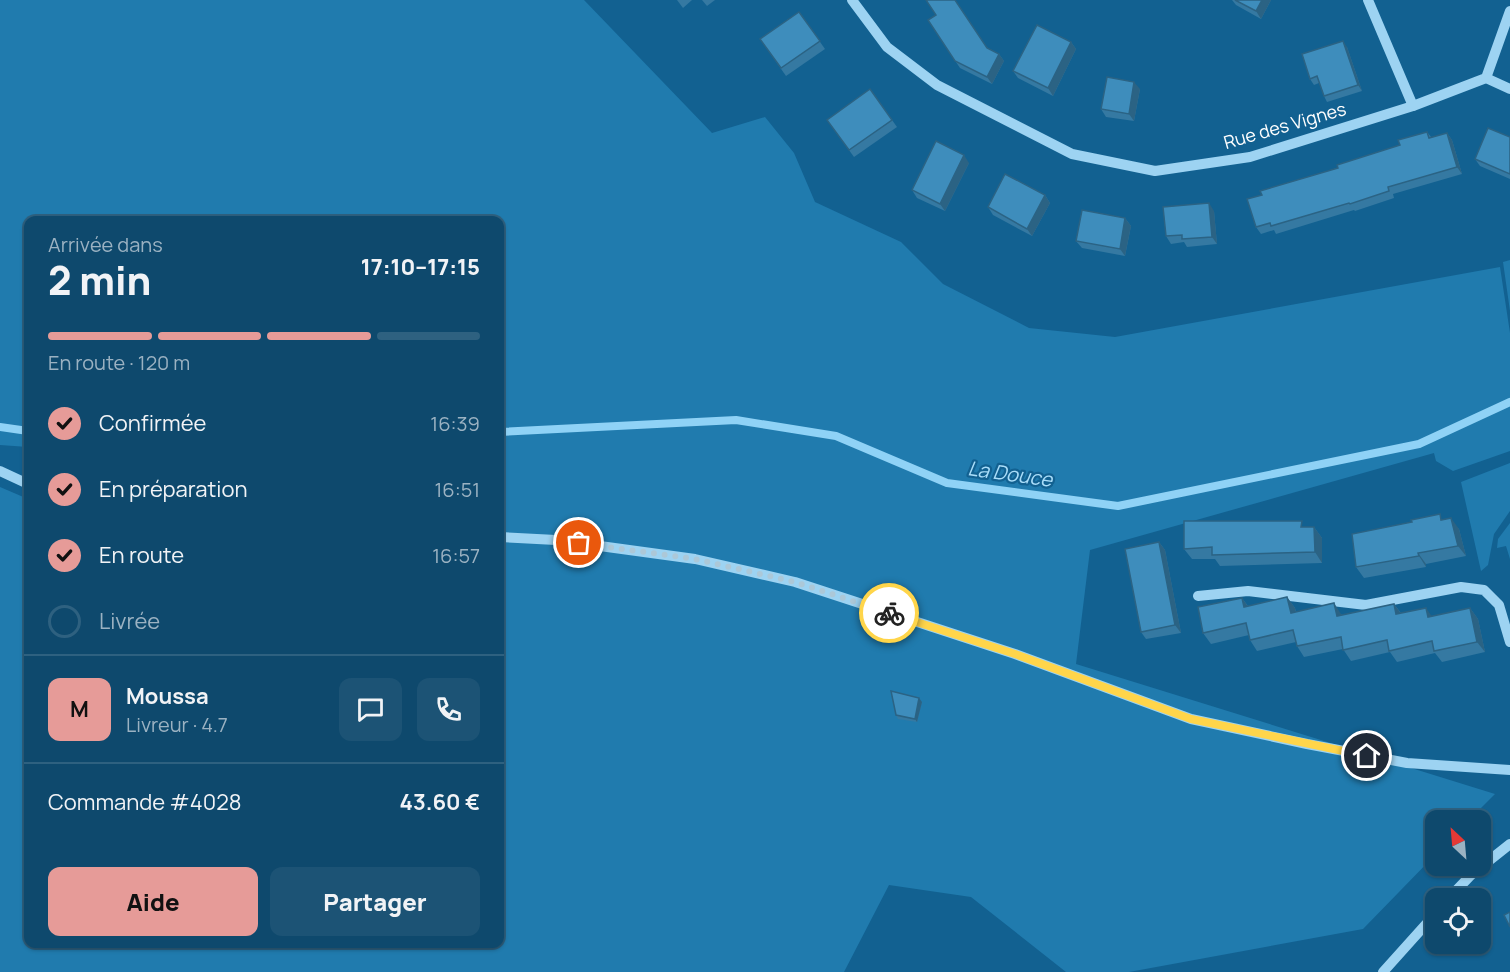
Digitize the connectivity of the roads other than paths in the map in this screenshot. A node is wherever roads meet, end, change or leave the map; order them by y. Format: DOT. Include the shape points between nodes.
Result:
graph roads {
  1 [pos="852,0"];
  2 [pos="1368,0"];
  3 [pos="1510,11"];
  4 [pos="1486,78"];
  5 [pos="1510,89"];
  6 [pos="1413,106"];
  7 [pos="0,471"];
  8 [pos="24,482"];
  9 [pos="504,537"];
  10 [pos="1198,596"];
  11 [pos="1510,642"];
  12 [pos="1510,770"];
  13 [pos="1510,844"];
  14 [pos="1459,888"];
  15 [pos="1425,926"];
  16 [pos="1383,972"];
  1 -- 6 [label="street, Rue des Vignes" via="886,47 937,85 1072,154 1155,171 1250,157"];
  2 -- 6 [label="street"];
  3 -- 4 [label="street"];
  4 -- 5 [label="street"];
  4 -- 6 [label="street, Rue des Vignes"];
  7 -- 8 [label="street"];
  9 -- 12 [label="street" via="556,540 695,559 795,582 993,646 1191,719 1407,763"];
  10 -- 11 [label="street" via="1248,591 1366,605 1461,587 1484,590 1499,605"];
  13 -- 14 [label="street"];
  15 -- 16 [label="street"];
}
